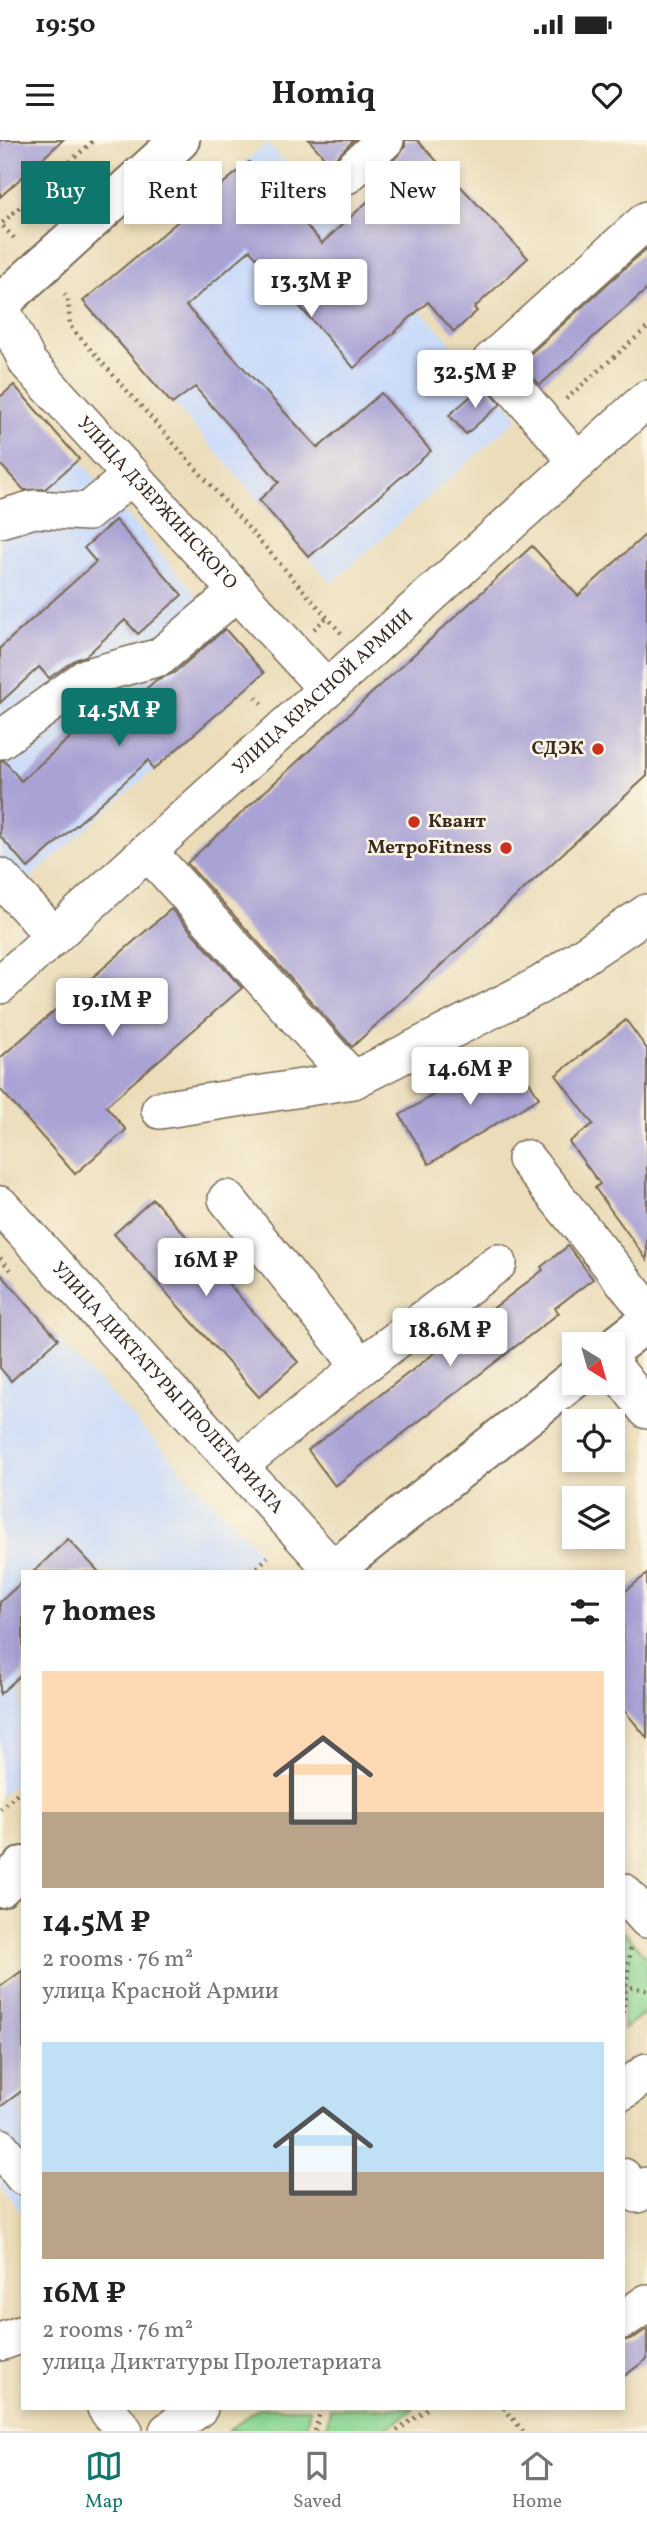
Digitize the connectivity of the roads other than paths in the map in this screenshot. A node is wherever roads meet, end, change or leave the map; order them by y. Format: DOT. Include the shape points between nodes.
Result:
graph roads {
  1 [pos="180,140"];
  2 [pos="385,140"];
  3 [pos="351,171"];
  4 [pos="647,220"];
  5 [pos="0,305"];
  6 [pos="642,414"];
  7 [pos="578,462"];
  8 [pos="132,475"];
  9 [pos="0,519"];
  10 [pos="238,591"];
  11 [pos="327,689"];
  12 [pos="0,740"];
  13 [pos="146,853"];
  14 [pos="0,877"];
  15 [pos="647,913"];
  16 [pos="54,936"];
  17 [pos="0,985"];
  18 [pos="354,1080"];
  19 [pos="160,1110"];
  20 [pos="526,1159"];
  21 [pos="227,1199"];
  22 [pos="0,1205"];
  23 [pos="498,1263"];
  24 [pos="647,1310"];
  25 [pos="647,1322"];
  26 [pos="625,1339"];
  27 [pos="361,1367"];
  28 [pos="625,1382"];
  29 [pos="562,1389"];
  30 [pos="647,1410"];
  31 [pos="238,1466"];
  32 [pos="332,1570"];
  33 [pos="334,1570"];
  34 [pos="21,1868"];
  35 [pos="0,1888"];
  36 [pos="647,2072"];
  37 [pos="625,2089"];
  38 [pos="0,2147"];
  39 [pos="21,2173"];
  40 [pos="625,2179"];
  41 [pos="647,2186"];
  42 [pos="647,2302"];
  43 [pos="625,2318"];
  44 [pos="21,2335"];
  45 [pos="0,2342"];
  46 [pos="108,2410"];
  47 [pos="196,2410"];
  48 [pos="124,2431"];
  49 [pos="168,2431"];
  1 -- 5 [label="main road"];
  2 -- 3 [label="street"];
  4 -- 7 [label="street" via="491,361"];
  5 -- 8 [label="street, УЛИЦА ДЗЕРЖИНСКОГО" via="28,363"];
  6 -- 7 [label="street, УЛИЦА КРАСНОЙ АРМИИ"];
  7 -- 11 [label="street, УЛИЦА КРАСНОЙ АРМИИ"];
  8 -- 9 [label="street" via="88,512 34,509"];
  8 -- 10 [label="street, УЛИЦА ДЗЕРЖИНСКОГО"];
  10 -- 11 [label="street, УЛИЦА ДЗЕРЖИНСКОГО"];
  10 -- 12 [label="street" via="160,657 87,677"];
  11 -- 13 [label="street, УЛИЦА КРАСНОЙ АРМИИ"];
  13 -- 16 [label="street, УЛИЦА КРАСНОЙ АРМИИ"];
  13 -- 18 [label="street"];
  14 -- 16 [label="street"];
  15 -- 18 [label="street" via="540,985"];
  16 -- 17 [label="street, УЛИЦА КРАСНОЙ АРМИИ"];
  18 -- 19 [label="street"];
  20 -- 24 [label="street"];
  21 -- 27 [label="street"];
  22 -- 31 [label="street, УЛИЦА ДИКТАТУРЫ ПРОЛЕТАРИАТА"];
  23 -- 27 [label="street"];
  25 -- 26 [label="main road"];
  27 -- 31 [label="street"];
  28 -- 30 [label="street"];
  29 -- 33 [label="main road"];
  31 -- 32 [label="street, УЛИЦА ДИКТАТУРЫ ПРОЛЕТАРИАТА"];
  34 -- 35 [label="main road"];
  36 -- 37 [label="street"];
  38 -- 39 [label="street"];
  40 -- 41 [label="street" via="637,2194"];
  42 -- 43 [label="street"];
  44 -- 45 [label="street"];
  46 -- 48 [label="street"];
  47 -- 49 [label="street"];
}
